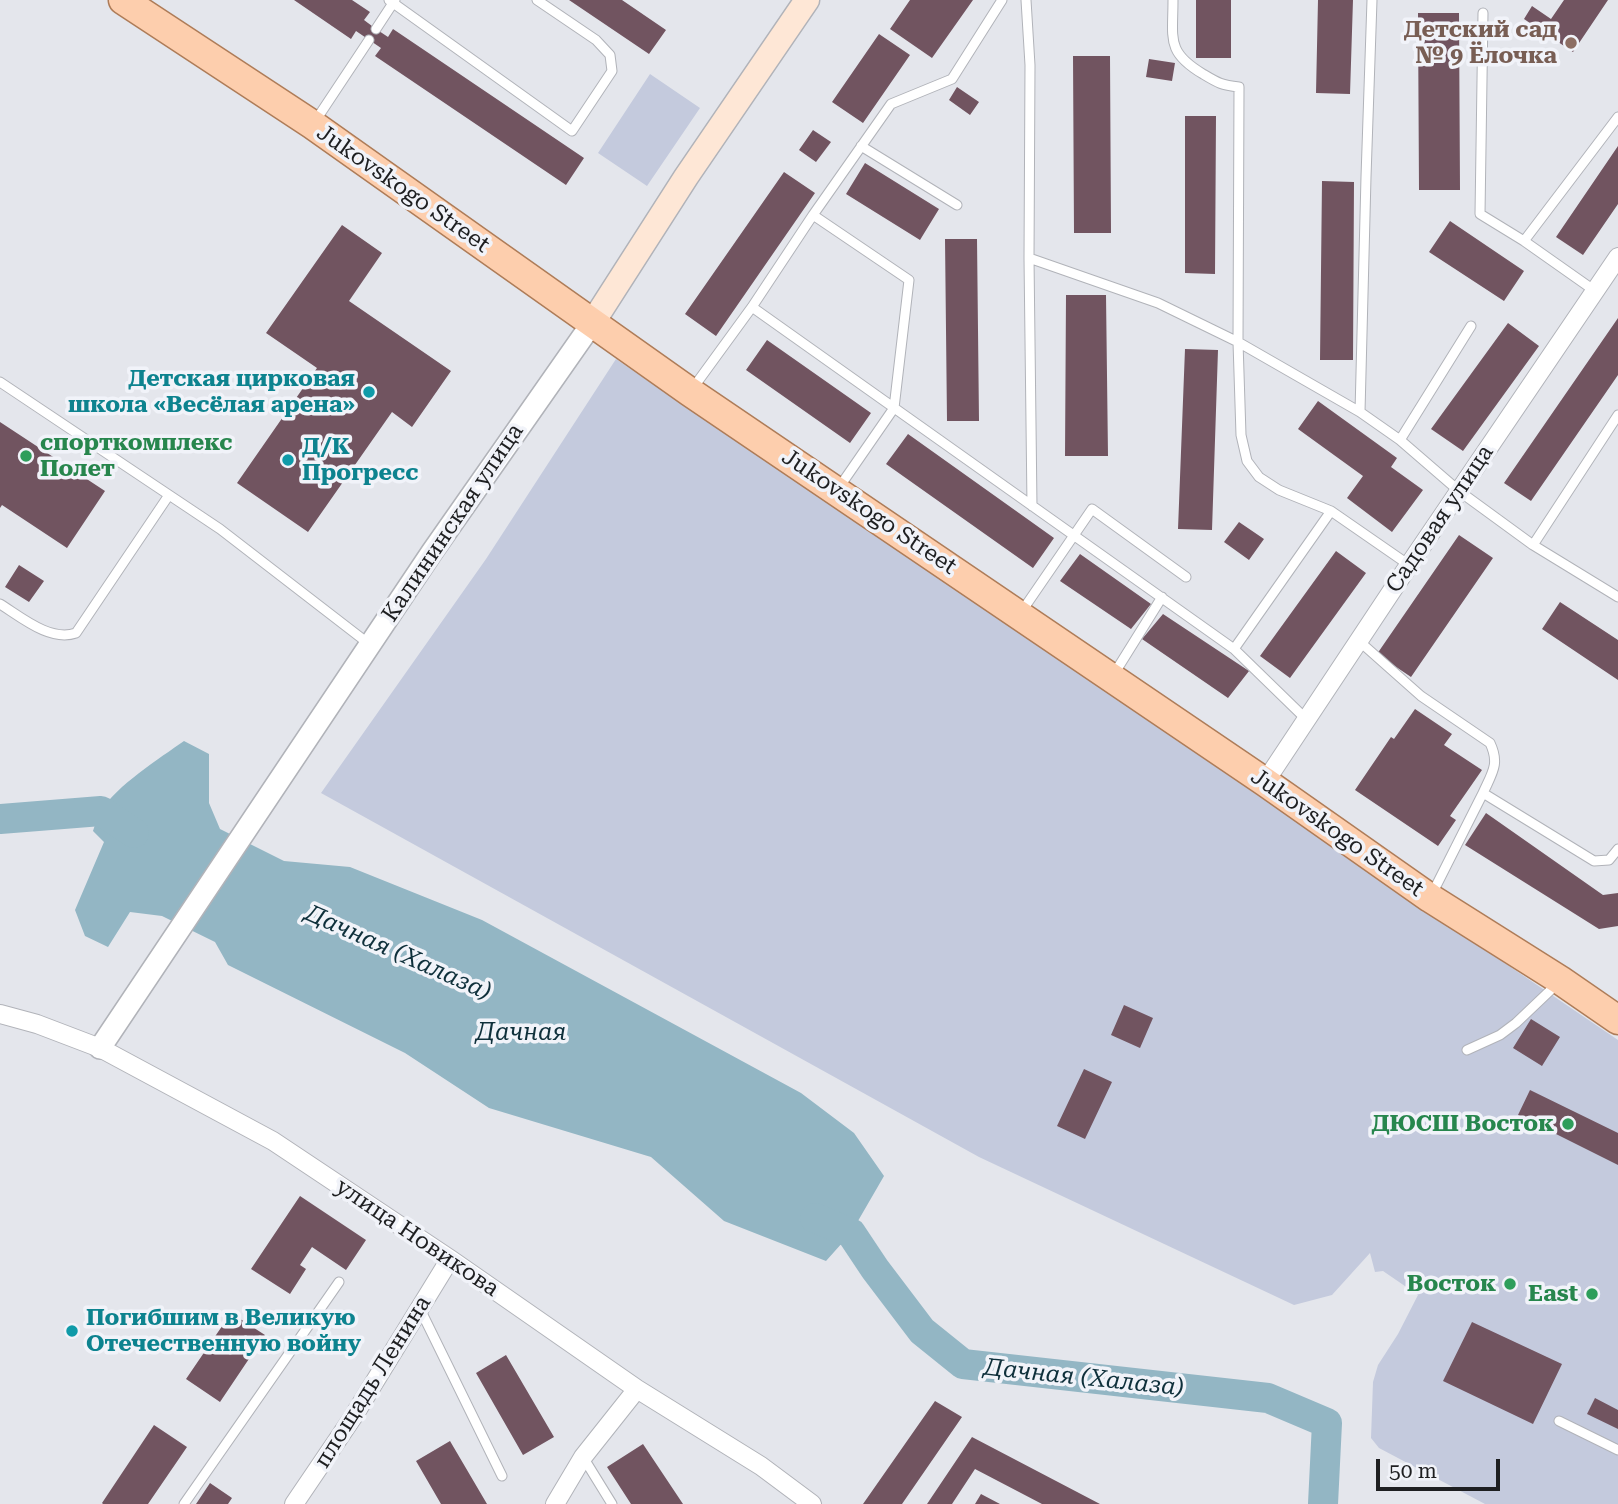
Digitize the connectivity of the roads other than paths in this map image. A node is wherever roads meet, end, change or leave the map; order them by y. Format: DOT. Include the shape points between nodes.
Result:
graph roads {
  1 [pos="123,0"];
  2 [pos="537,0"];
  3 [pos="807,0"];
  4 [pos="1002,0"];
  5 [pos="1026,0"];
  6 [pos="1173,0"];
  7 [pos="1372,0"];
  8 [pos="392,1"];
  9 [pos="1483,13"];
  10 [pos="376,29"];
  11 [pos="369,40"];
  12 [pos="1618,117"];
  13 [pos="313,125"];
  14 [pos="861,146"];
  15 [pos="957,205"];
  16 [pos="813,215"];
  17 [pos="1524,241"];
  18 [pos="1618,257"];
  19 [pos="1029,258"];
  20 [pos="1595,291"];
  21 [pos="752,307"];
  22 [pos="593,322"];
  23 [pos="1471,326"];
  24 [pos="1238,342"];
  25 [pos="0,382"];
  26 [pos="690,392"];
  27 [pos="894,408"];
  28 [pos="1360,412"];
  29 [pos="1618,415"];
  30 [pos="1400,440"];
  31 [pos="837,491"];
  32 [pos="1459,491"];
  33 [pos="169,495"];
  34 [pos="1032,506"];
  35 [pos="1331,511"];
  36 [pos="1075,536"];
  37 [pos="1533,545"];
  38 [pos="1409,565"];
  39 [pos="1186,577"];
  40 [pos="1162,597"];
  41 [pos="1618,597"];
  42 [pos="0,604"];
  43 [pos="1020,615"];
  44 [pos="1359,641"];
  45 [pos="370,645"];
  46 [pos="1234,649"];
  47 [pos="1111,678"];
  48 [pos="1307,720"];
  49 [pos="1265,782"];
  50 [pos="1483,793"];
  51 [pos="1618,849"];
  52 [pos="1430,898"];
  53 [pos="1560,980"];
  54 [pos="0,1014"];
  55 [pos="1618,1020"];
  56 [pos="100,1048"];
  57 [pos="1467,1050"];
  58 [pos="450,1259"];
  59 [pos="339,1282"];
  60 [pos="420,1309"];
  61 [pos="637,1389"];
  62 [pos="1559,1421"];
  63 [pos="1618,1450"];
  64 [pos="583,1457"];
  65 [pos="502,1476"];
  66 [pos="556,1503"];
  67 [pos="184,1504"];
  68 [pos="294,1504"];
  69 [pos="612,1504"];
  70 [pos="812,1504"];
  1 -- 13 [label="main road, Jukovskogo Street"];
  2 -- 8 [label="lane" via="596,40 610,55 612,71 572,131"];
  3 -- 22 [label="main road, Калининская улица"];
  4 -- 14 [label="lane" via="952,79 891,104"];
  5 -- 19 [label="lane"];
  6 -- 24 [label="lane" via="1172,40 1177,53 1186,64 1223,86 1239,88"];
  7 -- 28 [label="lane"];
  8 -- 10 [label="lane"];
  9 -- 17 [label="lane" via="1480,214"];
  11 -- 13 [label="lane"];
  12 -- 17 [label="lane"];
  13 -- 22 [label="main road, Jukovskogo Street"];
  14 -- 15 [label="lane"];
  14 -- 16 [label="lane"];
  16 -- 21 [label="lane"];
  16 -- 27 [label="lane" via="909,280"];
  17 -- 20 [label="lane"];
  18 -- 20 [label="street, Садовая улица"];
  19 -- 24 [label="lane" via="1158,303"];
  19 -- 34 [label="lane"];
  20 -- 32 [label="street, Садовая улица"];
  21 -- 26 [label="lane"];
  21 -- 27 [label="lane"];
  22 -- 26 [label="main road, Jukovskogo Street"];
  22 -- 45 [label="street, Калининская улица"];
  23 -- 30 [label="lane"];
  24 -- 28 [label="lane"];
  24 -- 35 [label="lane" via="1241,435 1247,460 1259,477 1279,490"];
  25 -- 33 [label="lane"];
  26 -- 31 [label="main road, Jukovskogo Street"];
  27 -- 31 [label="lane"];
  27 -- 34 [label="lane"];
  28 -- 30 [label="lane"];
  29 -- 37 [label="lane"];
  30 -- 32 [label="lane"];
  31 -- 43 [label="main road, Jukovskogo Street"];
  32 -- 37 [label="lane"];
  32 -- 38 [label="street, Садовая улица"];
  33 -- 42 [label="lane" via="76,633 68,636 43,630"];
  33 -- 45 [label="lane" via="220,528"];
  34 -- 36 [label="lane"];
  35 -- 38 [label="lane"];
  35 -- 46 [label="lane"];
  36 -- 39 [label="lane" via="1092,509"];
  36 -- 40 [label="lane"];
  36 -- 43 [label="lane"];
  37 -- 41 [label="lane"];
  38 -- 44 [label="street, Садовая улица"];
  40 -- 46 [label="lane"];
  40 -- 47 [label="lane"];
  43 -- 47 [label="main road, Jukovskogo Street"];
  44 -- 48 [label="street, Садовая улица"];
  44 -- 50 [label="lane" via="1421,696 1490,743 1495,766"];
  45 -- 56 [label="street, Калининская улица"];
  46 -- 48 [label="lane"];
  47 -- 49 [label="main road, Jukovskogo Street"];
  48 -- 49 [label="street, Садовая улица"];
  49 -- 52 [label="main road, Jukovskogo Street"];
  50 -- 51 [label="lane" via="1594,861 1609,860"];
  50 -- 52 [label="lane"];
  52 -- 53 [label="main road, Jukovskogo Street"];
  53 -- 55 [label="main road, Jukovskogo Street"];
  53 -- 57 [label="lane" via="1516,1023"];
  54 -- 56 [label="street, улица Новикова"];
  56 -- 58 [label="street, улица Новикова" via="273,1141"];
  58 -- 60 [label="street, площадь Ленина"];
  58 -- 61 [label="street, улица Новикова"];
  59 -- 67 [label="lane"];
  60 -- 65 [label="lane"];
  60 -- 68 [label="street, площадь Ленина"];
  61 -- 64 [label="street"];
  61 -- 70 [label="street, улица Новикова" via="761,1466"];
  62 -- 63 [label="lane"];
  64 -- 66 [label="street"];
  64 -- 69 [label="lane"];
}
